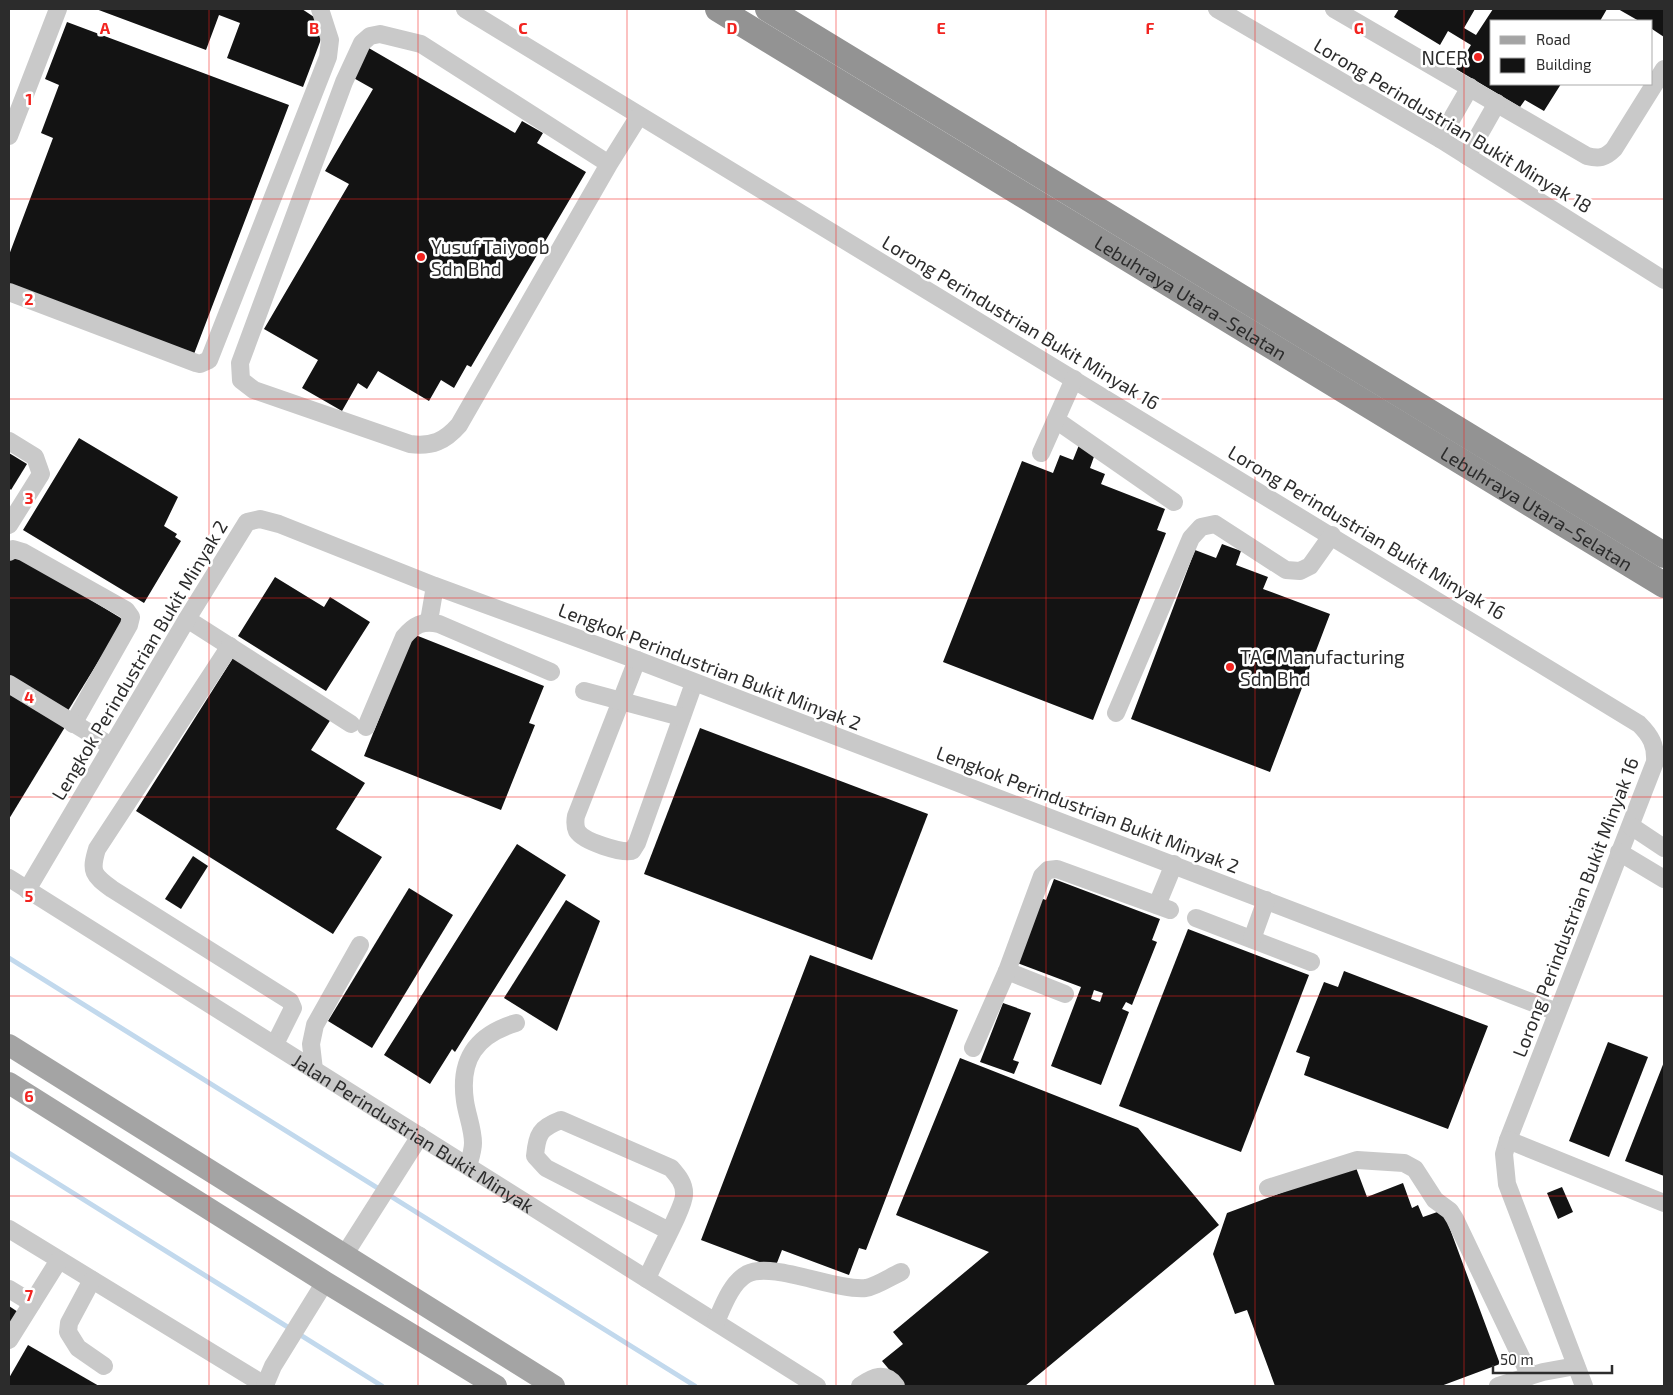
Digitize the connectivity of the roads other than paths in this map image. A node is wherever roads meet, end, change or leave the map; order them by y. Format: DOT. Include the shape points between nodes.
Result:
graph roads {
  1 [pos="58,9"];
  2 [pos="320,9"];
  3 [pos="465,9"];
  4 [pos="718,9"];
  5 [pos="768,9"];
  6 [pos="1217,9"];
  7 [pos="1334,9"];
  8 [pos="1664,69"];
  9 [pos="1470,87"];
  10 [pos="1497,103"];
  11 [pos="639,116"];
  12 [pos="9,136"];
  13 [pos="1440,139"];
  14 [pos="1467,156"];
  15 [pos="609,164"];
  16 [pos="1664,280"];
  17 [pos="9,292"];
  18 [pos="1074,379"];
  19 [pos="1056,420"];
  20 [pos="9,441"];
  21 [pos="1041,453"];
  22 [pos="1174,502"];
  23 [pos="9,525"];
  24 [pos="1332,535"];
  25 [pos="9,552"];
  26 [pos="1664,555"];
  27 [pos="1664,585"];
  28 [pos="435,586"];
  29 [pos="187,618"];
  30 [pos="429,621"];
  31 [pos="230,646"];
  32 [pos="637,660"];
  33 [pos="551,672"];
  34 [pos="694,683"];
  35 [pos="9,684"];
  36 [pos="584,691"];
  37 [pos="621,701"];
  38 [pos="1116,713"];
  39 [pos="681,716"];
  40 [pos="73,724"];
  41 [pos="111,746"];
  42 [pos="1630,826"];
  43 [pos="1664,848"];
  44 [pos="1619,852"];
  45 [pos="1174,864"];
  46 [pos="9,878"];
  47 [pos="1664,879"];
  48 [pos="27,890"];
  49 [pos="1266,900"];
  50 [pos="1196,918"];
  51 [pos="1252,939"];
  52 [pos="360,945"];
  53 [pos="1311,962"];
  54 [pos="1007,971"];
  55 [pos="1065,994"];
  56 [pos="1557,1012"];
  57 [pos="516,1023"];
  58 [pos="275,1044"];
  59 [pos="9,1045"];
  60 [pos="973,1048"];
  61 [pos="314,1070"];
  62 [pos="9,1083"];
  63 [pos="1508,1140"];
  64 [pos="415,1143"];
  65 [pos="468,1166"];
  66 [pos="1268,1188"];
  67 [pos="1664,1203"];
  68 [pos="9,1229"];
  69 [pos="669,1231"];
  70 [pos="349,1247"];
  71 [pos="59,1260"];
  72 [pos="901,1272"];
  73 [pos="647,1279"];
  74 [pos="92,1280"];
  75 [pos="9,1289"];
  76 [pos="321,1290"];
  77 [pos="32,1303"];
  78 [pos="716,1322"];
  79 [pos="9,1340"];
  80 [pos="104,1366"];
  81 [pos="1576,1366"];
  82 [pos="1530,1376"];
  83 [pos="260,1385"];
  84 [pos="496,1386"];
  85 [pos="554,1386"];
  86 [pos="817,1386"];
  87 [pos="860,1386"];
  88 [pos="896,1386"];
  89 [pos="1498,1386"];
  90 [pos="1584,1386"];
  1 -- 12 [label="street"];
  2 -- 17 [label="street" via="330,40 328,57 209,360 196,363"];
  3 -- 11 [label="street, Lorong Perindustrian Bukit Minyak 16"];
  4 -- 27 [label="highway, Lebuhraya Utara–Selatan"];
  5 -- 26 [label="highway, Lebuhraya Utara–Selatan"];
  6 -- 13 [label="street, Lorong Perindustrian Bukit Minyak 18"];
  7 -- 9 [label="street"];
  8 -- 10 [label="street" via="1607,156 1587,156"];
  9 -- 10 [label="street"];
  9 -- 13 [label="street"];
  10 -- 14 [label="street"];
  11 -- 15 [label="street"];
  11 -- 18 [label="street, Lorong Perindustrian Bukit Minyak 16"];
  13 -- 14 [label="street, Lorong Perindustrian Bukit Minyak 18"];
  14 -- 16 [label="street, Lorong Perindustrian Bukit Minyak 18"];
  15 -- 15 [label="street" via="421,44 380,34 370,36 362,43 344,82 240,363 241,380 254,390 410,444 438,443 459,425"];
  18 -- 19 [label="street"];
  18 -- 24 [label="street, Lorong Perindustrian Bukit Minyak 16"];
  19 -- 21 [label="street"];
  19 -- 22 [label="street"];
  20 -- 23 [label="street" via="35,457 41,474"];
  24 -- 38 [label="street" via="1310,566 1300,571 1286,570 1215,524 1201,527 1191,538"];
  24 -- 42 [label="street, Lorong Perindustrian Bukit Minyak 16" via="1640,724 1654,742 1655,762"];
  25 -- 40 [label="street" via="22,552 126,610 131,617"];
  28 -- 29 [label="street, Lengkok Perindustrian Bukit Minyak 2" via="260,519 246,522"];
  28 -- 30 [label="street"];
  28 -- 32 [label="street, Lengkok Perindustrian Bukit Minyak 2"];
  29 -- 31 [label="street"];
  29 -- 41 [label="street, Lengkok Perindustrian Bukit Minyak 2"];
  30 -- 31 [label="street" via="414,626 404,637 358,725"];
  30 -- 33 [label="street"];
  31 -- 58 [label="street" via="97,849 92,866 97,878 112,889 290,1001 293,1008"];
  32 -- 34 [label="street, Lengkok Perindustrian Bukit Minyak 2"];
  32 -- 37 [label="street"];
  34 -- 39 [label="street"];
  34 -- 45 [label="street, Lengkok Perindustrian Bukit Minyak 2"];
  35 -- 40 [label="street"];
  36 -- 37 [label="street"];
  37 -- 39 [label="street"];
  37 -- 39 [label="street" via="575,824 586,839 624,853 632,851 637,843"];
  40 -- 41 [label="street"];
  41 -- 48 [label="street, Lengkok Perindustrian Bukit Minyak 2"];
  42 -- 43 [label="street"];
  42 -- 44 [label="street, Lorong Perindustrian Bukit Minyak 16"];
  44 -- 47 [label="street"];
  44 -- 56 [label="street, Lorong Perindustrian Bukit Minyak 16"];
  45 -- 49 [label="street, Lengkok Perindustrian Bukit Minyak 2"];
  45 -- 54 [label="street" via="1163,908 1057,870 1048,870 1042,876"];
  46 -- 48 [label="street, Jalan Perindustrian Bukit Minyak"];
  48 -- 58 [label="street, Jalan Perindustrian Bukit Minyak"];
  49 -- 51 [label="street"];
  49 -- 56 [label="street, Lengkok Perindustrian Bukit Minyak 2"];
  50 -- 51 [label="street"];
  51 -- 53 [label="street"];
  52 -- 61 [label="street" via="315,1025 311,1044"];
  54 -- 55 [label="street"];
  54 -- 60 [label="street"];
  56 -- 63 [label="street, Lorong Perindustrian Bukit Minyak 16"];
  57 -- 65 [label="street" via="496,1029 482,1039 470,1055 464,1078 473,1142"];
  58 -- 61 [label="street, Jalan Perindustrian Bukit Minyak"];
  59 -- 70 [label="main road"];
  61 -- 64 [label="street, Jalan Perindustrian Bukit Minyak"];
  62 -- 76 [label="main road"];
  63 -- 67 [label="street"];
  63 -- 81 [label="street, Lorong Perindustrian Bukit Minyak 16" via="1504,1162 1508,1184"];
  64 -- 65 [label="street, Jalan Perindustrian Bukit Minyak"];
  64 -- 70 [label="street"];
  65 -- 73 [label="street, Jalan Perindustrian Bukit Minyak"];
  66 -- 82 [label="street" via="1357,1160 1404,1163 1415,1170 1435,1200 1455,1219"];
  68 -- 71 [label="street"];
  69 -- 69 [label="street" via="685,1196 682,1180 671,1168 561,1120 546,1126 537,1138 535,1156 546,1168"];
  69 -- 73 [label="street"];
  70 -- 85 [label="main road"];
  71 -- 74 [label="street"];
  71 -- 77 [label="street"];
  72 -- 78 [label="street" via="866,1288 845,1287 766,1271 748,1274 726,1299"];
  73 -- 78 [label="street, Jalan Perindustrian Bukit Minyak"];
  74 -- 80 [label="street" via="69,1323 68,1332 78,1348"];
  74 -- 83 [label="street"];
  75 -- 77 [label="street"];
  76 -- 83 [label="street"];
  76 -- 84 [label="main road"];
  77 -- 79 [label="street"];
  78 -- 86 [label="street, Jalan Perindustrian Bukit Minyak"];
  81 -- 82 [label="street"];
  81 -- 90 [label="street, Lorong Perindustrian Bukit Minyak 16"];
  82 -- 89 [label="street"];
  87 -- 88 [label="street" via="875,1376 882,1376"];
}
